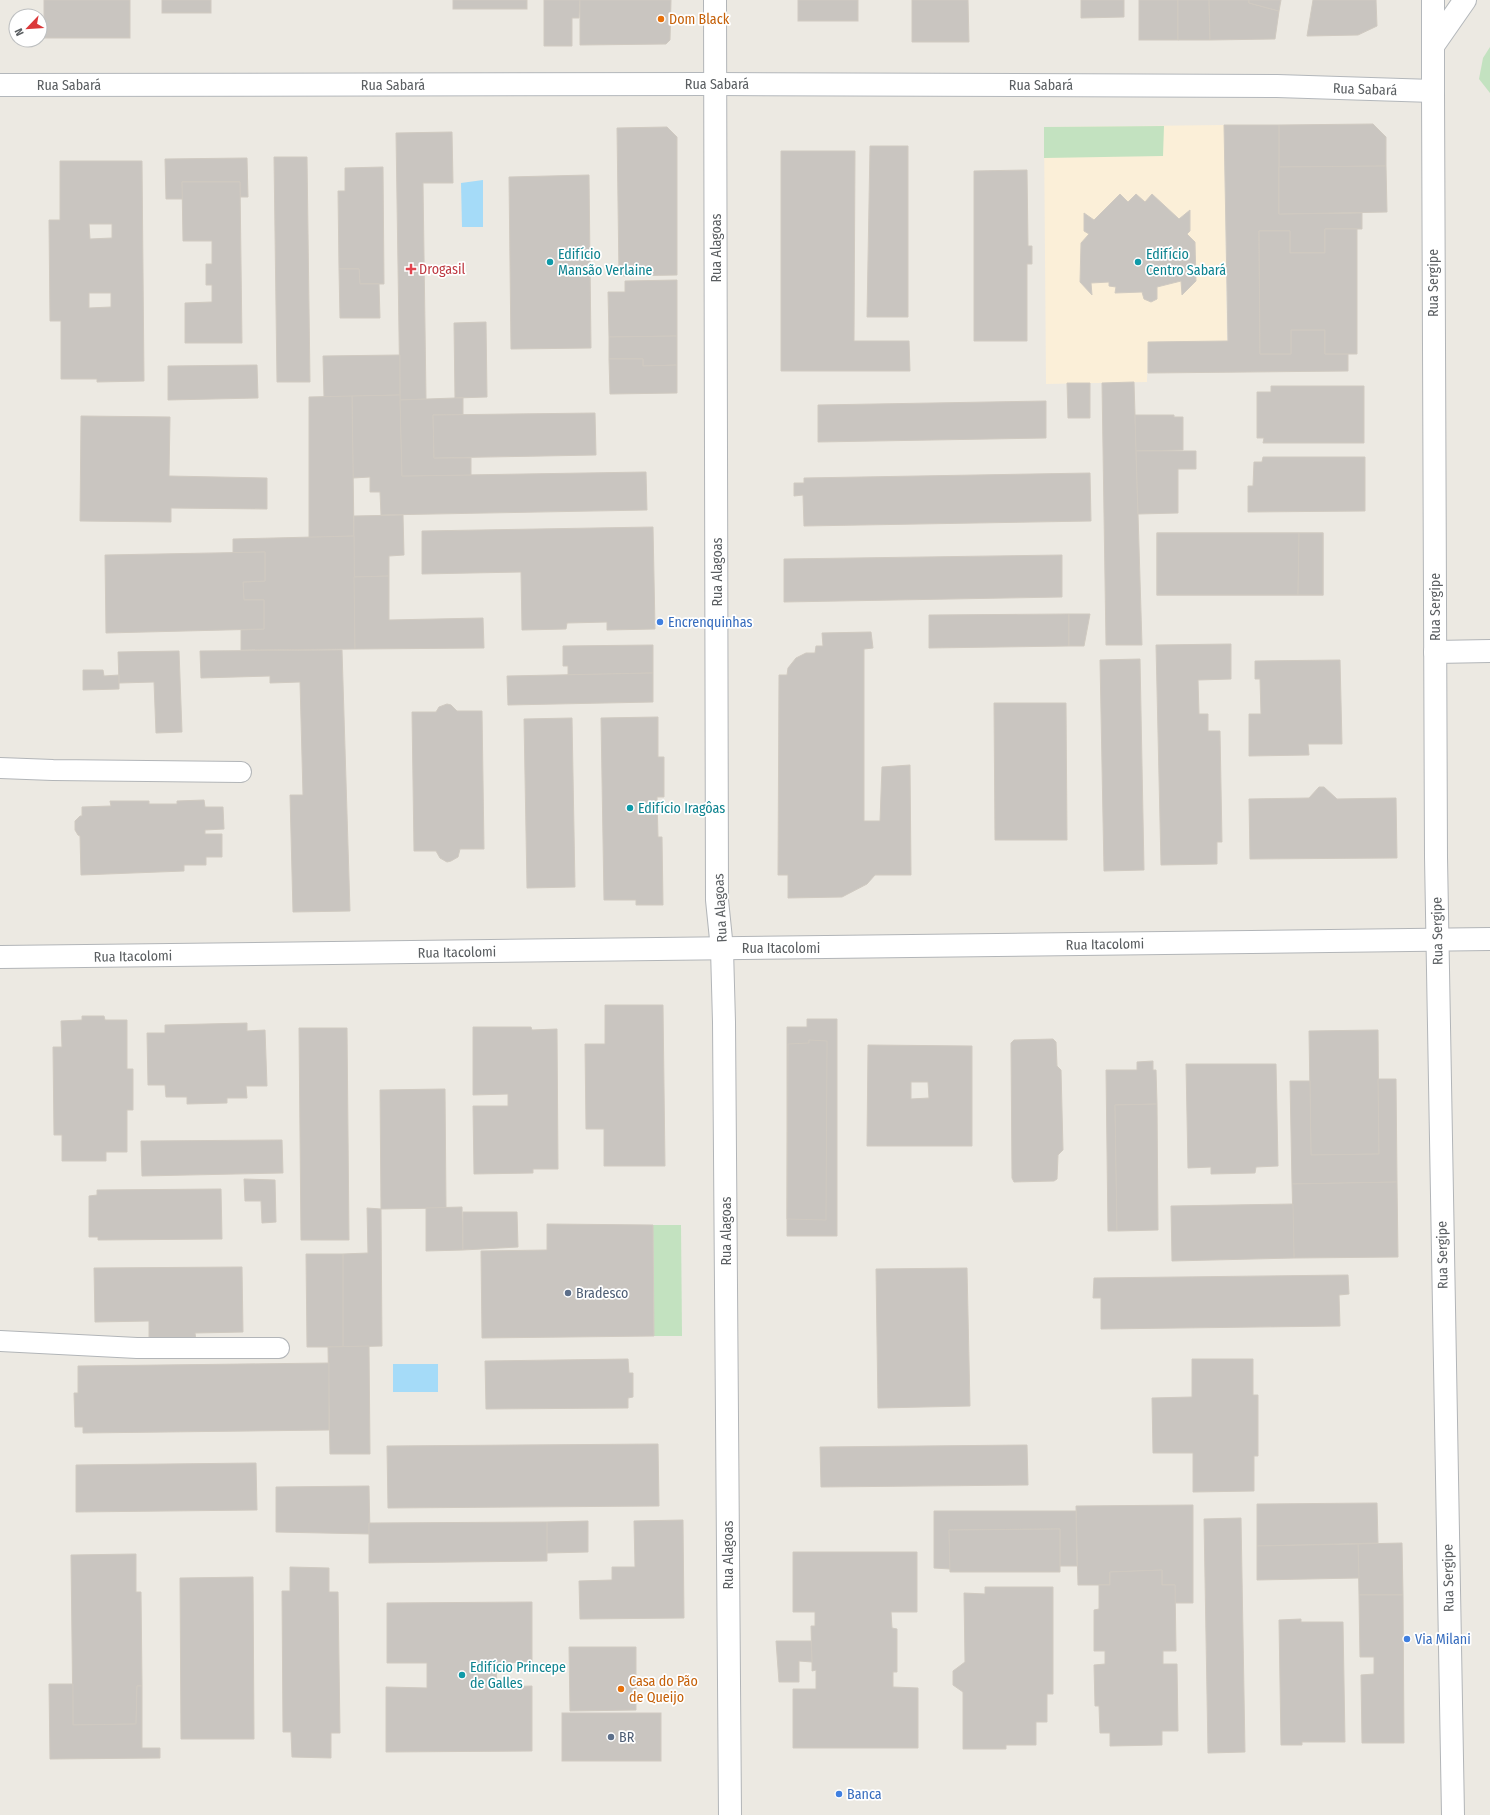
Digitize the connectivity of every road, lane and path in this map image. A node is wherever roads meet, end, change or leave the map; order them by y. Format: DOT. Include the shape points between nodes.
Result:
graph roads {
  1 [pos="715,0"];
  2 [pos="1433,0"];
  3 [pos="1465,0"];
  4 [pos="1433,46"];
  5 [pos="715,84"];
  6 [pos="0,85"];
  7 [pos="1434,91"];
  8 [pos="1490,651"];
  9 [pos="1435,652"];
  10 [pos="0,768"];
  11 [pos="241,772"];
  12 [pos="1490,939"];
  13 [pos="1437,940"];
  14 [pos="722,949"];
  15 [pos="0,957"];
  16 [pos="0,1340"];
  17 [pos="279,1348"];
  18 [pos="730,1815"];
  19 [pos="1453,1815"];
  1 -- 5 [label="street, Rua Alagoas"];
  2 -- 4 [label="street, Rua Sergipe"];
  3 -- 4 [label="street"];
  4 -- 7 [label="street, Rua Sergipe"];
  5 -- 6 [label="street, Rua Sabará"];
  5 -- 7 [label="street, Rua Sabará" via="1277,86"];
  5 -- 14 [label="street, Rua Alagoas" via="717,900"];
  7 -- 9 [label="street, Rua Sergipe"];
  8 -- 9 [label="street"];
  9 -- 13 [label="street, Rua Sergipe"];
  10 -- 11 [label="lane"];
  12 -- 13 [label="street, Rua Itacolomi"];
  13 -- 14 [label="street, Rua Itacolomi"];
  13 -- 19 [label="street, Rua Sergipe"];
  14 -- 15 [label="street, Rua Itacolomi"];
  14 -- 18 [label="street, Rua Alagoas"];
  16 -- 17 [label="lane" via="137,1348"];
}
